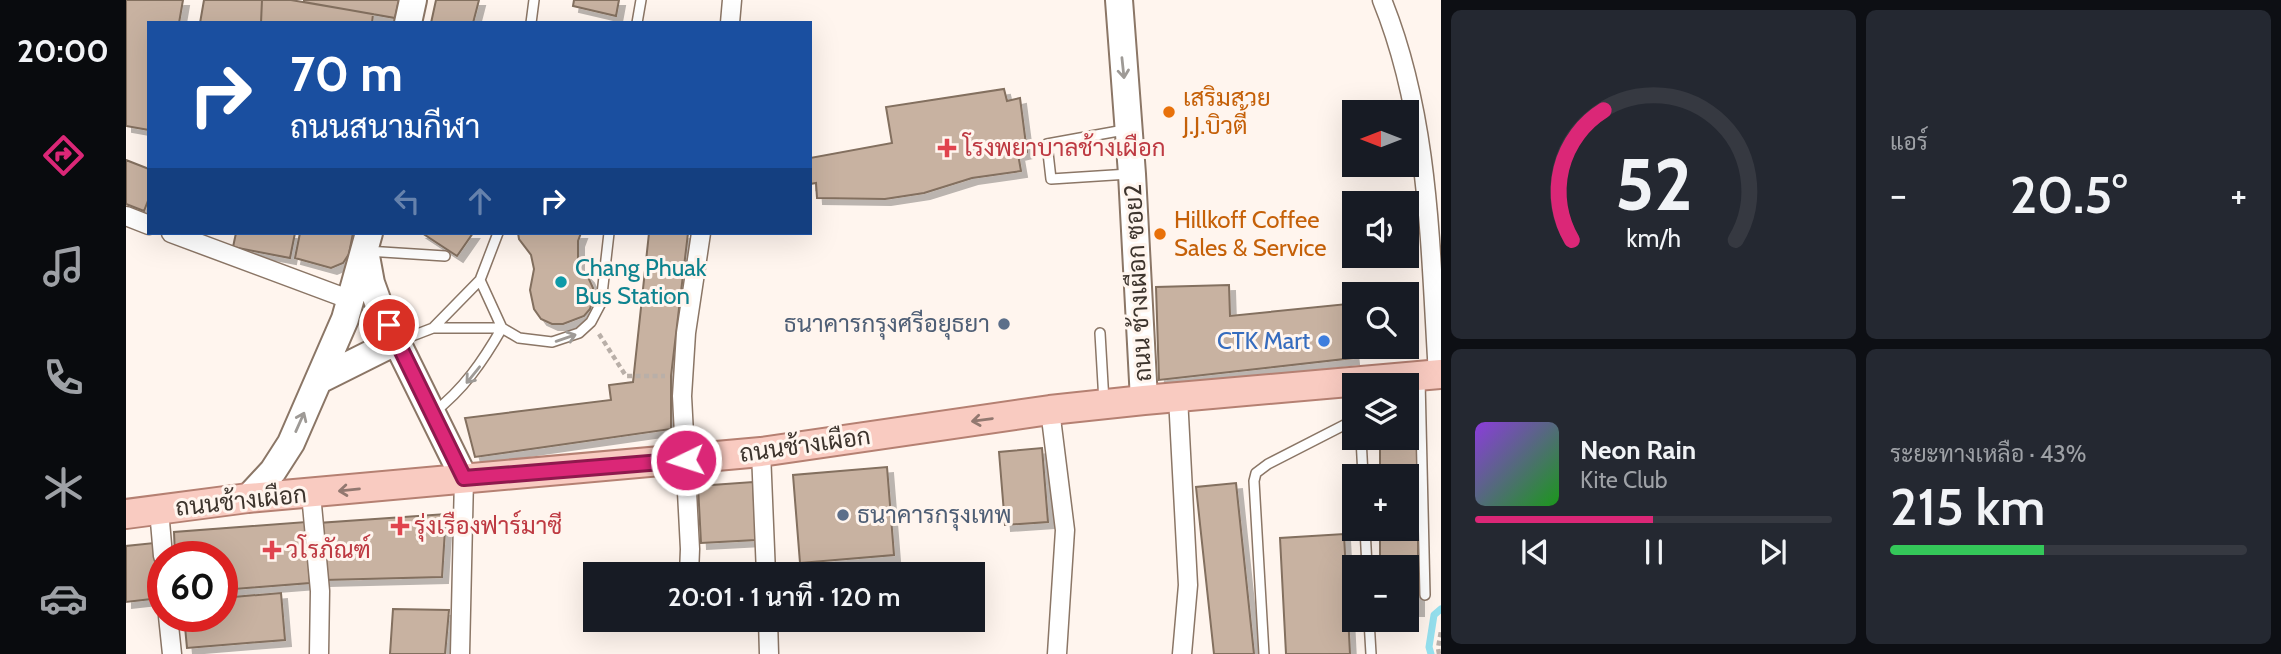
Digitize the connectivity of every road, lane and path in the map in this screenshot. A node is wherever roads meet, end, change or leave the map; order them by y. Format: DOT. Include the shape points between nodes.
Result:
graph roads {
  1 [pos="413,0"];
  2 [pos="534,0"];
  3 [pos="641,0"];
  4 [pos="732,0"];
  5 [pos="1119,0"];
  6 [pos="1382,0"];
  7 [pos="408,21"];
  8 [pos="531,21"];
  9 [pos="637,21"];
  10 [pos="730,21"];
  11 [pos="1129,129"];
  12 [pos="1132,174"];
  13 [pos="126,216"];
  14 [pos="147,224"];
  15 [pos="176,235"];
  16 [pos="497,235"];
  17 [pos="609,235"];
  18 [pos="701,235"];
  19 [pos="367,242"];
  20 [pos="445,257"];
  21 [pos="480,279"];
  22 [pos="351,300"];
  23 [pos="591,322"];
  24 [pos="433,328"];
  25 [pos="502,328"];
  26 [pos="1100,334"];
  27 [pos="397,341"];
  28 [pos="1433,374"];
  29 [pos="683,376"];
  30 [pos="319,380"];
  31 [pos="1342,384"];
  32 [pos="1178,397"];
  33 [pos="1144,400"];
  34 [pos="1105,404"];
  35 [pos="1050,410"];
  36 [pos="433,413"];
  37 [pos="1342,426"];
  38 [pos="761,452"];
  39 [pos="686,460"];
  40 [pos="464,478"];
  41 [pos="311,494"];
  42 [pos="248,498"];
  43 [pos="159,510"];
  44 [pos="126,514"];
  45 [pos="162,541"];
  46 [pos="689,562"];
  47 [pos="766,562"];
  48 [pos="1425,595"];
  49 [pos="1441,631"];
  50 [pos="170,632"];
  51 [pos="768,632"];
  52 [pos="1370,632"];
  53 [pos="172,654"];
  54 [pos="319,654"];
  55 [pos="460,654"];
  56 [pos="769,654"];
  57 [pos="1057,654"];
  58 [pos="1182,654"];
  59 [pos="1264,654"];
  60 [pos="1371,654"];
  61 [pos="1439,654"];
  1 -- 7 [label="street"];
  2 -- 8 [label="lane"];
  3 -- 9 [label="lane"];
  4 -- 10 [label="street"];
  5 -- 11 [label="street, ถนน ช้างเผือก ซอย2, one-way"];
  6 -- 28 [label="street" via="1407,76 1425,173"];
  11 -- 12 [label="street, ถนน ช้างเผือก ซอย2"];
  11 -- 12 [label="lane" via="1047,144 1051,179"];
  12 -- 33 [label="street, ถนน ช้างเผือก ซอย2"];
  13 -- 14 [label="street"];
  15 -- 22 [label="street"];
  16 -- 21 [label="lane"];
  17 -- 23 [label="lane" via="601,303"];
  18 -- 29 [label="street"];
  19 -- 20 [label="lane"];
  19 -- 22 [label="street"];
  19 -- 27 [label="street" via="371,283"];
  21 -- 24 [label="lane"];
  21 -- 25 [label="lane"];
  22 -- 30 [label="street"];
  25 -- 23 [label="lane, one-way" via="519,338 552,342 579,333"];
  23 -- 29 [label="path" via="626,376"];
  24 -- 25 [label="lane"];
  24 -- 27 [label="lane"];
  25 -- 36 [label="lane, one-way" via="464,385"];
  26 -- 34 [label="lane"];
  27 -- 30 [label="street"];
  27 -- 36 [label="street"];
  28 -- 48 [label="lane"];
  29 -- 39 [label="street"];
  42 -- 30 [label="street, one-way" via="291,443"];
  31 -- 32 [label="main road, ถนนช้างเผือก"];
  32 -- 33 [label="main road, ถนนช้างเผือก"];
  32 -- 58 [label="street, ถนน ช้างเผือก ซอย2" via="1188,585"];
  33 -- 34 [label="main road, ถนนช้างเผือก"];
  34 -- 35 [label="main road, ถนนช้างเผือก"];
  35 -- 38 [label="main road, ถนนช้างเผือก, one-way"];
  35 -- 57 [label="street" via="1065,530"];
  36 -- 40 [label="street"];
  37 -- 59 [label="lane" via="1256,473"];
  38 -- 39 [label="main road, ถนนช้างเผือก"];
  38 -- 47 [label="street"];
  39 -- 40 [label="main road, ถนนช้างเผือก"];
  39 -- 46 [label="street"];
  40 -- 41 [label="main road, ถนนช้างเผือก, one-way"];
  40 -- 55 [label="street"];
  41 -- 42 [label="main road, ถนนช้างเผือก"];
  41 -- 54 [label="street" via="320,591"];
  42 -- 43 [label="main road, ถนนช้างเผือก"];
  43 -- 44 [label="main road, ถนนช้างเผือก"];
  43 -- 45 [label="street"];
  49 -- 61 [label="path"];
  50 -- 53 [label="street"];
  51 -- 56 [label="street"];
  52 -- 60 [label="lane"];
}
